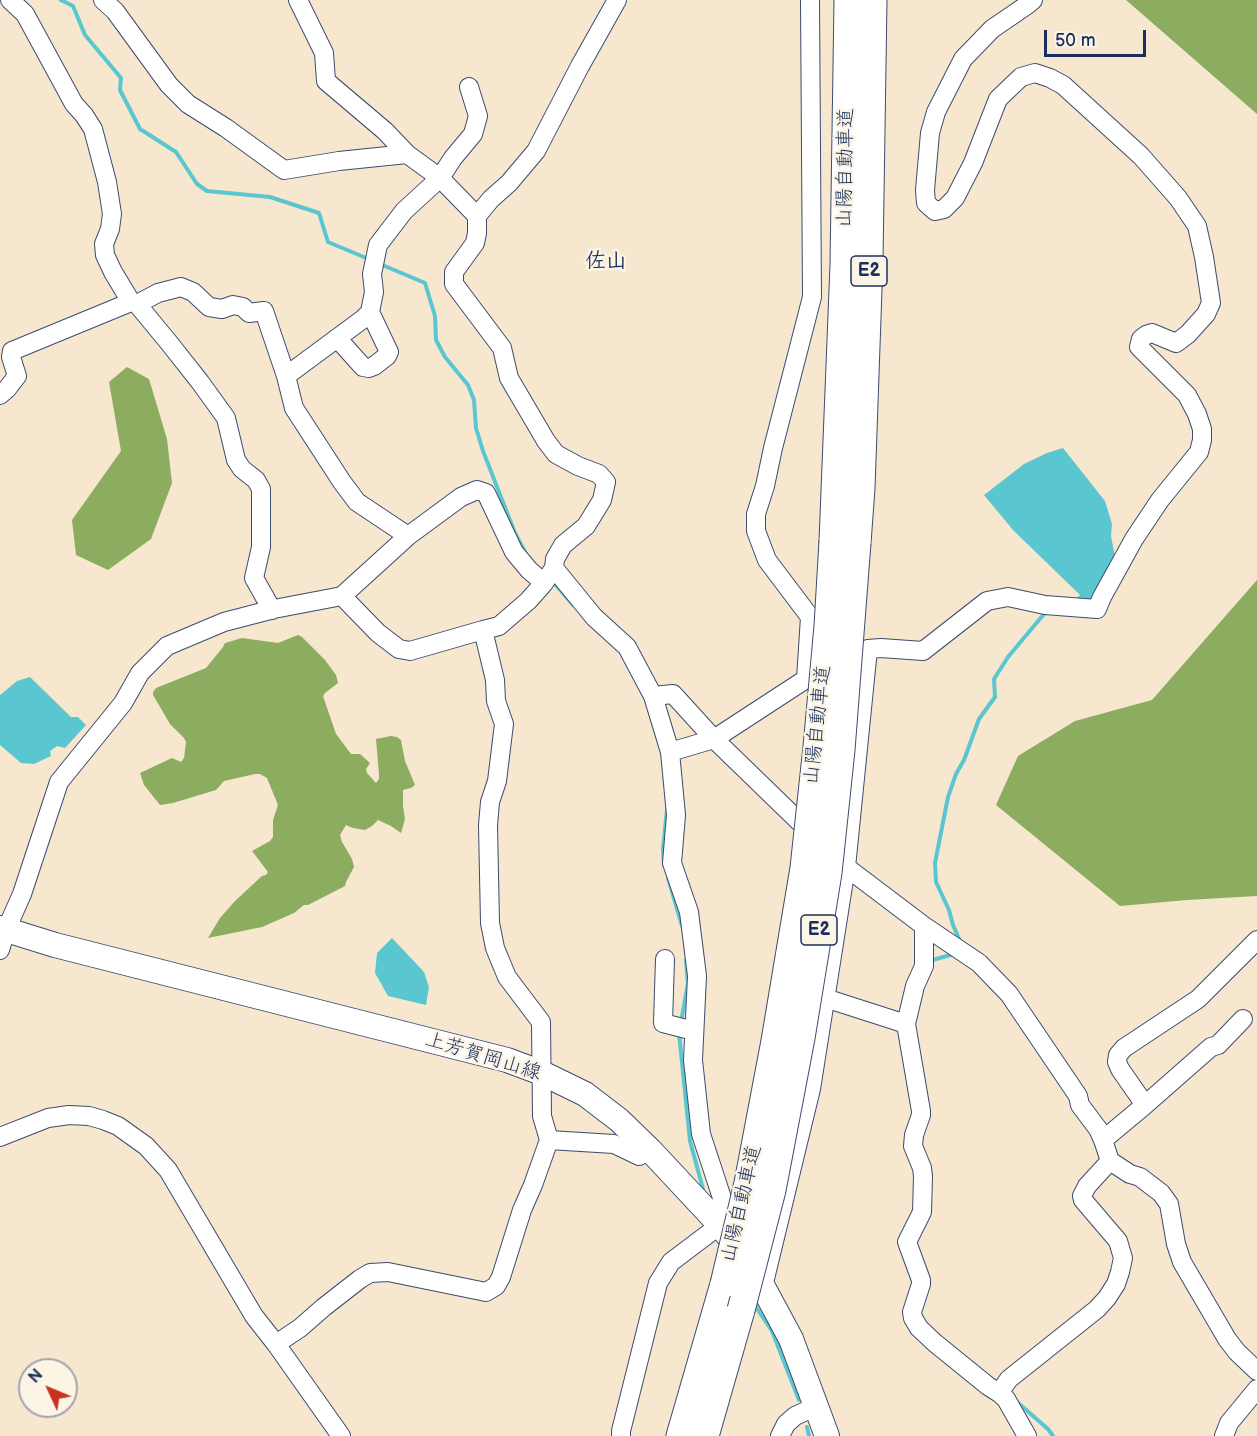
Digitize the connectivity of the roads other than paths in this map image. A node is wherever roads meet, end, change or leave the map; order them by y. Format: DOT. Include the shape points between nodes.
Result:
graph roads {
  1 [pos="10,0"];
  2 [pos="103,0"];
  3 [pos="298,0"];
  4 [pos="617,0"];
  5 [pos="810,0"];
  6 [pos="848,0"];
  7 [pos="873,0"];
  8 [pos="1033,0"];
  9 [pos="27,7"];
  10 [pos="469,87"];
  11 [pos="407,154"];
  12 [pos="440,178"];
  13 [pos="477,216"];
  14 [pos="134,303"];
  15 [pos="370,312"];
  16 [pos="337,338"];
  17 [pos="286,376"];
  18 [pos="0,395"];
  19 [pos="408,536"];
  20 [pos="845,542"];
  21 [pos="549,575"];
  22 [pos="342,596"];
  23 [pos="272,610"];
  24 [pos="483,630"];
  25 [pos="868,649"];
  26 [pos="806,679"];
  27 [pos="653,696"];
  28 [pos="714,739"];
  29 [pos="670,752"];
  30 [pos="846,867"];
  31 [pos="924,926"];
  32 [pos="2,936"];
  33 [pos="1257,940"];
  34 [pos="665,959"];
  35 [pos="825,998"];
  36 [pos="1243,1018"];
  37 [pos="903,1023"];
  38 [pos="694,1031"];
  39 [pos="542,1073"];
  40 [pos="1145,1105"];
  41 [pos="0,1137"];
  42 [pos="1106,1138"];
  43 [pos="549,1140"];
  44 [pos="650,1150"];
  45 [pos="1110,1161"];
  46 [pos="1140,1178"];
  47 [pos="720,1225"];
  48 [pos="763,1287"];
  49 [pos="276,1344"];
  50 [pos="1257,1371"];
  51 [pos="1257,1389"];
  52 [pos="999,1393"];
  53 [pos="817,1406"];
  54 [pos="699,1435"];
  55 [pos="341,1436"];
  56 [pos="621,1436"];
  57 [pos="780,1436"];
  58 [pos="827,1436"];
  59 [pos="1028,1436"];
  60 [pos="1224,1436"];
  1 -- 9 [label="street"];
  2 -- 11 [label="street" via="188,104 284,170"];
  3 -- 11 [label="street" via="324,53 326,81"];
  4 -- 13 [label="street" via="536,151"];
  5 -- 26 [label="street" via="812,297 756,514 756,531 767,560 810,617"];
  6 -- 20 [label="highway, 山陽自動車道 / E2"];
  7 -- 20 [label="highway, 山陽自動車道 / E2" via="861,488"];
  8 -- 25 [label="street" via="992,28 963,58 930,133 926,203 935,210 944,209 955,198 998,99 1021,77 1035,73 1063,85 1141,156 1197,226 1204,257 1211,303 1206,314 1176,343 1152,333 1141,339 1138,347 1187,395 1202,429 1199,452 1134,540 1097,609 1008,597 987,601 923,651"];
  9 -- 14 [label="street" via="74,104 93,129 112,214 105,255"];
  10 -- 12 [label="street" via="478,116 473,134"];
  11 -- 12 [label="street"];
  12 -- 13 [label="street"];
  12 -- 15 [label="street" via="404,211 378,245"];
  13 -- 21 [label="street" via="475,243 454,272 454,284 502,348 508,378 546,441 556,454 599,474 606,482 602,500 586,526 563,545"];
  14 -- 17 [label="street" via="182,286 209,307 222,309 233,305 249,313 264,311"];
  14 -- 18 [label="street" via="12,351 17,376"];
  14 -- 23 [label="street" via="226,418 236,460 261,489 261,547 254,578"];
  15 -- 16 [label="street"];
  15 -- 16 [label="street" via="387,356 374,366 363,367"];
  16 -- 17 [label="street"];
  17 -- 19 [label="street" via="294,408 357,502"];
  19 -- 21 [label="street" via="461,497 477,490 486,493 514,552 530,570"];
  19 -- 22 [label="street"];
  20 -- 54 [label="highway, 山陽自動車道 / E2, bridge" via="828,626 804,867 775,1041 724,1284"];
  20 -- 54 [label="highway, 山陽自動車道 / E2, bridge" via="841,750 828,873 772,1190 741,1310"];
  21 -- 24 [label="street" via="528,601 499,626"];
  21 -- 27 [label="street" via="627,647"];
  22 -- 23 [label="street"];
  22 -- 24 [label="street" via="399,649 410,651"];
  23 -- 32 [label="street" via="224,622 167,645 140,673 123,703 59,782 22,894"];
  24 -- 39 [label="street" via="504,724 488,825 490,923 507,977 541,1022"];
  25 -- 26 [label="street"];
  25 -- 30 [label="street"];
  26 -- 28 [label="street"];
  27 -- 28 [label="street" via="673,694"];
  27 -- 29 [label="street"];
  28 -- 29 [label="street"];
  28 -- 30 [label="street"];
  29 -- 38 [label="street" via="676,815 672,863 689,912 697,976"];
  30 -- 31 [label="street"];
  30 -- 35 [label="street"];
  31 -- 37 [label="street" via="924,963"];
  31 -- 42 [label="street" via="979,963 1009,994 1078,1096 1080,1105"];
  32 -- 39 [label="main road, 上芳賀岡山線" via="101,957 507,1060"];
  33 -- 40 [label="street" via="1198,999 1118,1055 1120,1069"];
  34 -- 38 [label="street" via="663,1023"];
  35 -- 37 [label="street"];
  35 -- 48 [label="street" via="810,1089"];
  36 -- 40 [label="street" via="1218,1045"];
  37 -- 52 [label="street" via="921,1111 913,1146 922,1168 922,1212 907,1242 921,1280 913,1318 935,1343"];
  38 -- 47 [label="street" via="701,1134 722,1198"];
  39 -- 43 [label="street" via="542,1116"];
  39 -- 44 [label="main road, 上芳賀岡山線" via="585,1094"];
  40 -- 42 [label="street"];
  41 -- 49 [label="street" via="48,1118 89,1116 118,1126 147,1146 168,1170 254,1316"];
  42 -- 45 [label="street"];
  42 -- 46 [label="street"];
  43 -- 44 [label="street" via="614,1144 639,1156"];
  43 -- 49 [label="street" via="496,1287 486,1292 388,1272 370,1273"];
  44 -- 47 [label="main road, 上芳賀岡山線"];
  45 -- 46 [label="street"];
  45 -- 52 [label="street" via="1082,1196 1120,1247 1123,1258 1116,1284 1097,1309 1009,1379"];
  46 -- 50 [label="street" via="1161,1193 1168,1204 1182,1262 1227,1339"];
  47 -- 48 [label="main road, 上芳賀岡山線"];
  47 -- 56 [label="street" via="671,1262 662,1275"];
  48 -- 53 [label="main road, 上芳賀岡山線" via="791,1339"];
  49 -- 55 [label="street"];
  51 -- 60 [label="street" via="1229,1423"];
  52 -- 59 [label="street"];
  53 -- 57 [label="street" via="795,1416"];
  53 -- 58 [label="main road, 上芳賀岡山線"];
}
